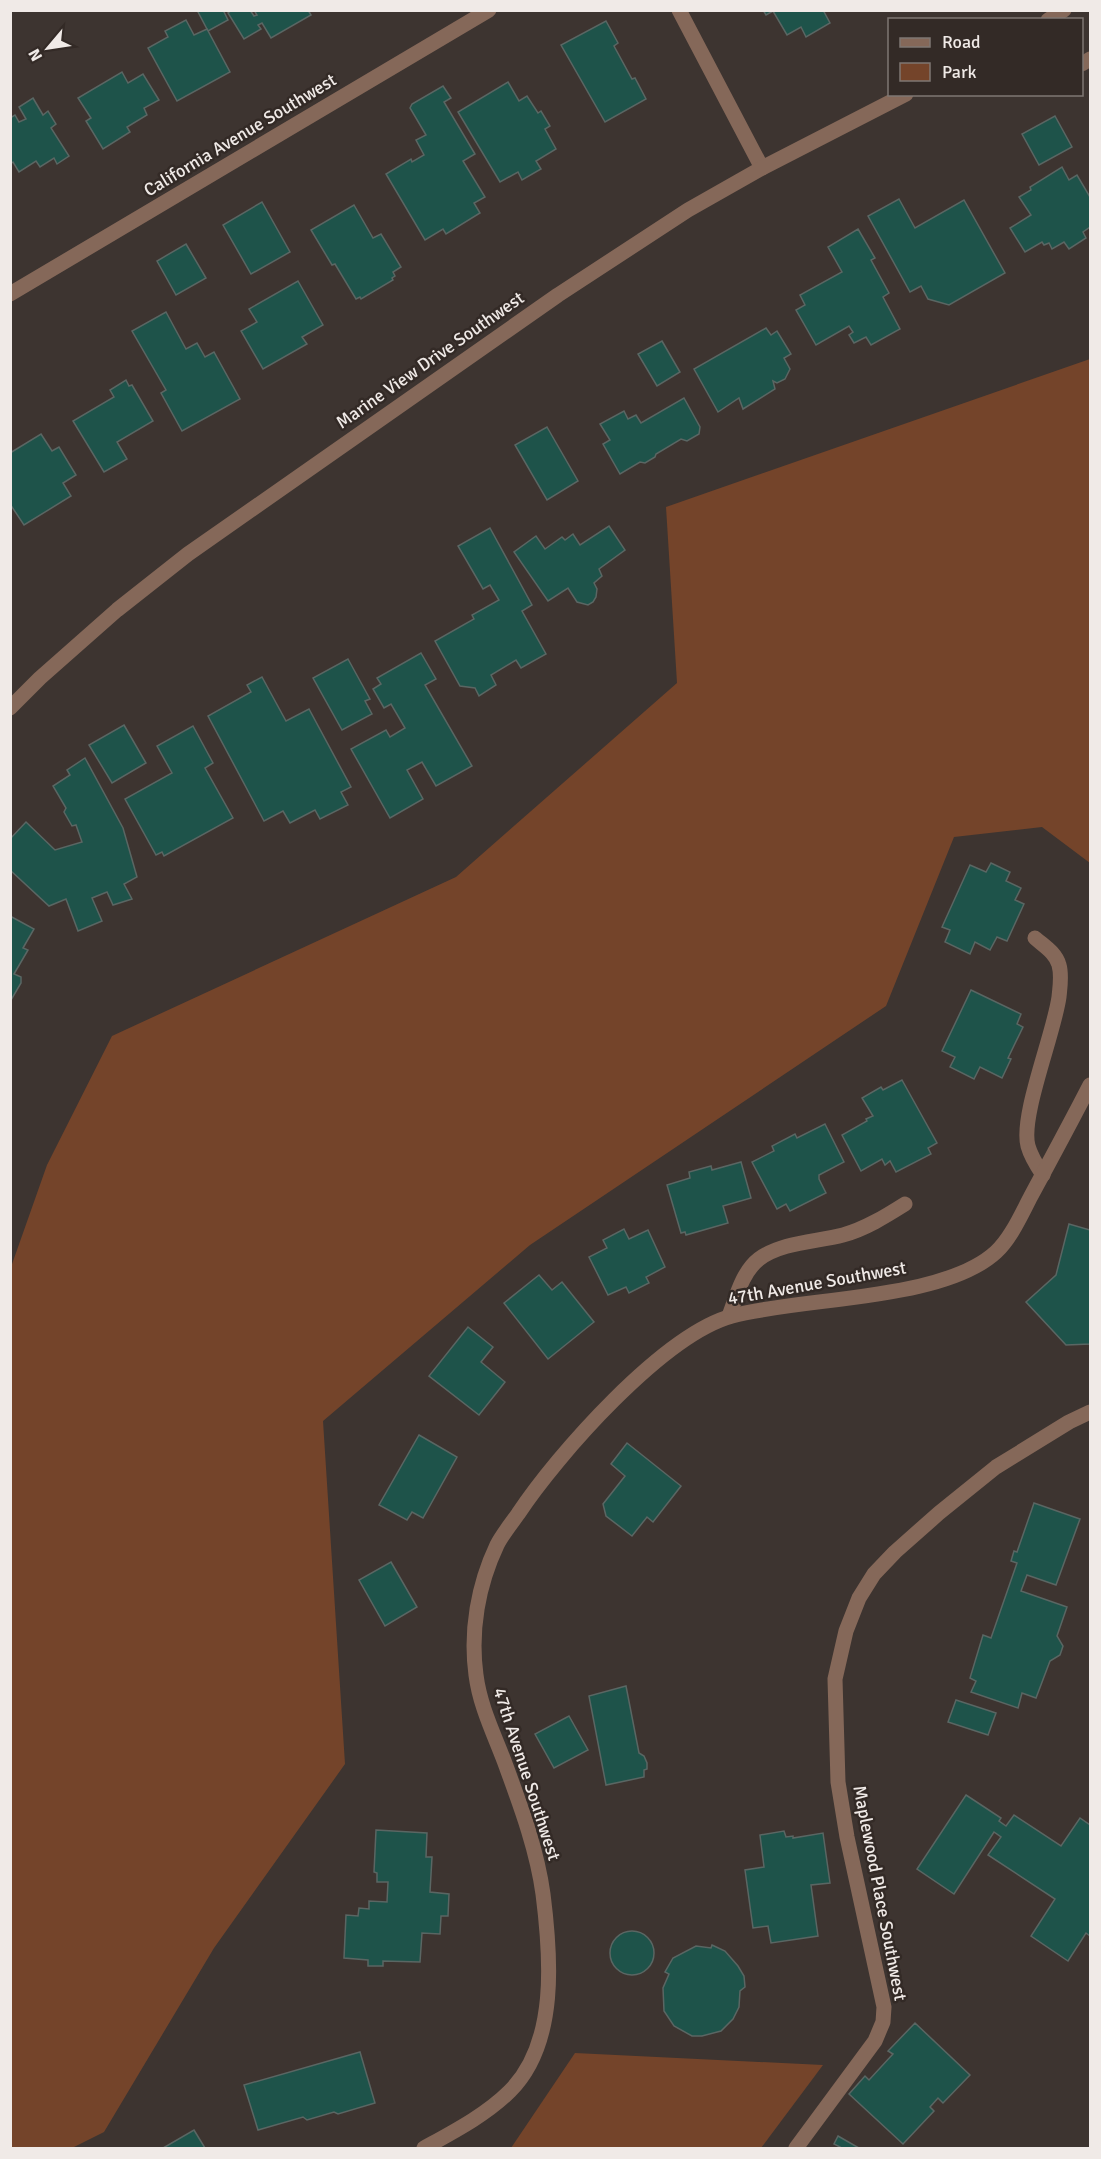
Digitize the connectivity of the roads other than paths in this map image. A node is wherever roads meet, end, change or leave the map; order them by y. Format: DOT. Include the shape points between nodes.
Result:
graph roads {
  1 [pos="489,10"];
  2 [pos="679,10"];
  3 [pos="1064,10"];
  4 [pos="1051,18"];
  5 [pos="902,96"];
  6 [pos="762,168"];
  7 [pos="10,294"];
  8 [pos="10,708"];
  9 [pos="1035,938"];
  10 [pos="1090,1085"];
  11 [pos="1043,1175"];
  12 [pos="905,1204"];
  13 [pos="729,1316"];
  14 [pos="1090,1412"];
  15 [pos="424,2148"];
  16 [pos="796,2148"];
  1 -- 7 [label="street, California Avenue Southwest"];
  2 -- 6 [label="street"];
  3 -- 4 [label="street"];
  5 -- 6 [label="street, Marine View Drive Southwest"];
  6 -- 8 [label="street, Marine View Drive Southwest" via="688,210 558,294 188,554 117,610"];
  9 -- 11 [label="street" via="1056,959 1061,984 1057,1016 1029,1114 1027,1144"];
  10 -- 11 [label="street, 47th Avenue Southwest"];
  11 -- 13 [label="street, 47th Avenue Southwest" via="996,1252 974,1267 907,1288"];
  12 -- 13 [label="street" via="845,1235 782,1248 758,1260 744,1277"];
  13 -- 15 [label="street, 47th Avenue Southwest" via="689,1336 597,1417 536,1487 498,1544 473,1635 476,1676 484,1711 529,1834 543,1892 548,1958 546,2014 535,2053 511,2090 486,2111"];
  14 -- 16 [label="street, Maplewood Place Southwest" via="996,1467 895,1552 859,1598 846,1631 835,1679 838,1782 884,2007 883,2022 863,2060"];
}
